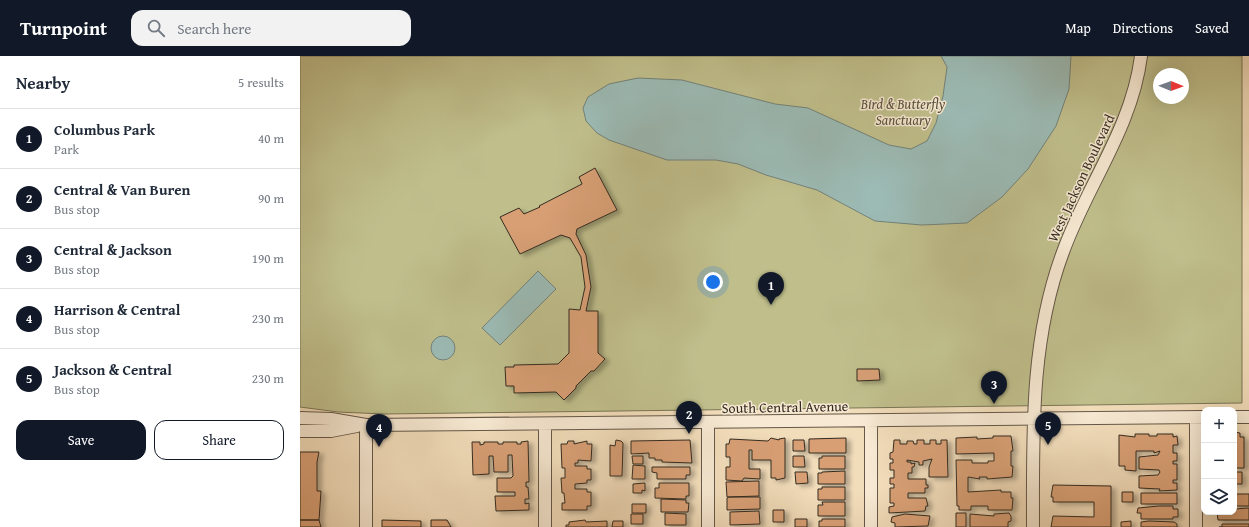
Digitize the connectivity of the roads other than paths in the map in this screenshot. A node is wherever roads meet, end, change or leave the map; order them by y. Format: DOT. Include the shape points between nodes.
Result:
graph roads {
  1 [pos="1141,56"];
  2 [pos="1200,417"];
  3 [pos="1237,417"];
  4 [pos="1249,417"];
  5 [pos="300,418"];
  6 [pos="1033,418"];
  7 [pos="871,421"];
  8 [pos="708,423"];
  9 [pos="545,424"];
  10 [pos="366,425"];
  11 [pos="300,432"];
  12 [pos="366,527"];
  13 [pos="545,527"];
  14 [pos="708,527"];
  15 [pos="871,527"];
  16 [pos="1033,527"];
  17 [pos="1196,527"];
  1 -- 6 [label="street, West Jackson Boulevard" via="1137,82 1123,127 1074,223 1054,279 1038,359"];
  2 -- 6 [label="street, South Central Avenue"];
  2 -- 17 [label="street"];
  3 -- 4 [label="street"];
  5 -- 10 [label="street, South Central Avenue" via="331,419"];
  6 -- 7 [label="street, South Central Avenue"];
  6 -- 16 [label="street, West Jackson Boulevard"];
  7 -- 8 [label="street, South Central Avenue"];
  7 -- 15 [label="street"];
  8 -- 9 [label="street, South Central Avenue"];
  8 -- 14 [label="street"];
  9 -- 10 [label="street, South Central Avenue"];
  9 -- 13 [label="street"];
  10 -- 11 [label="street, South Central Avenue" via="331,431"];
  10 -- 12 [label="street"];
}
